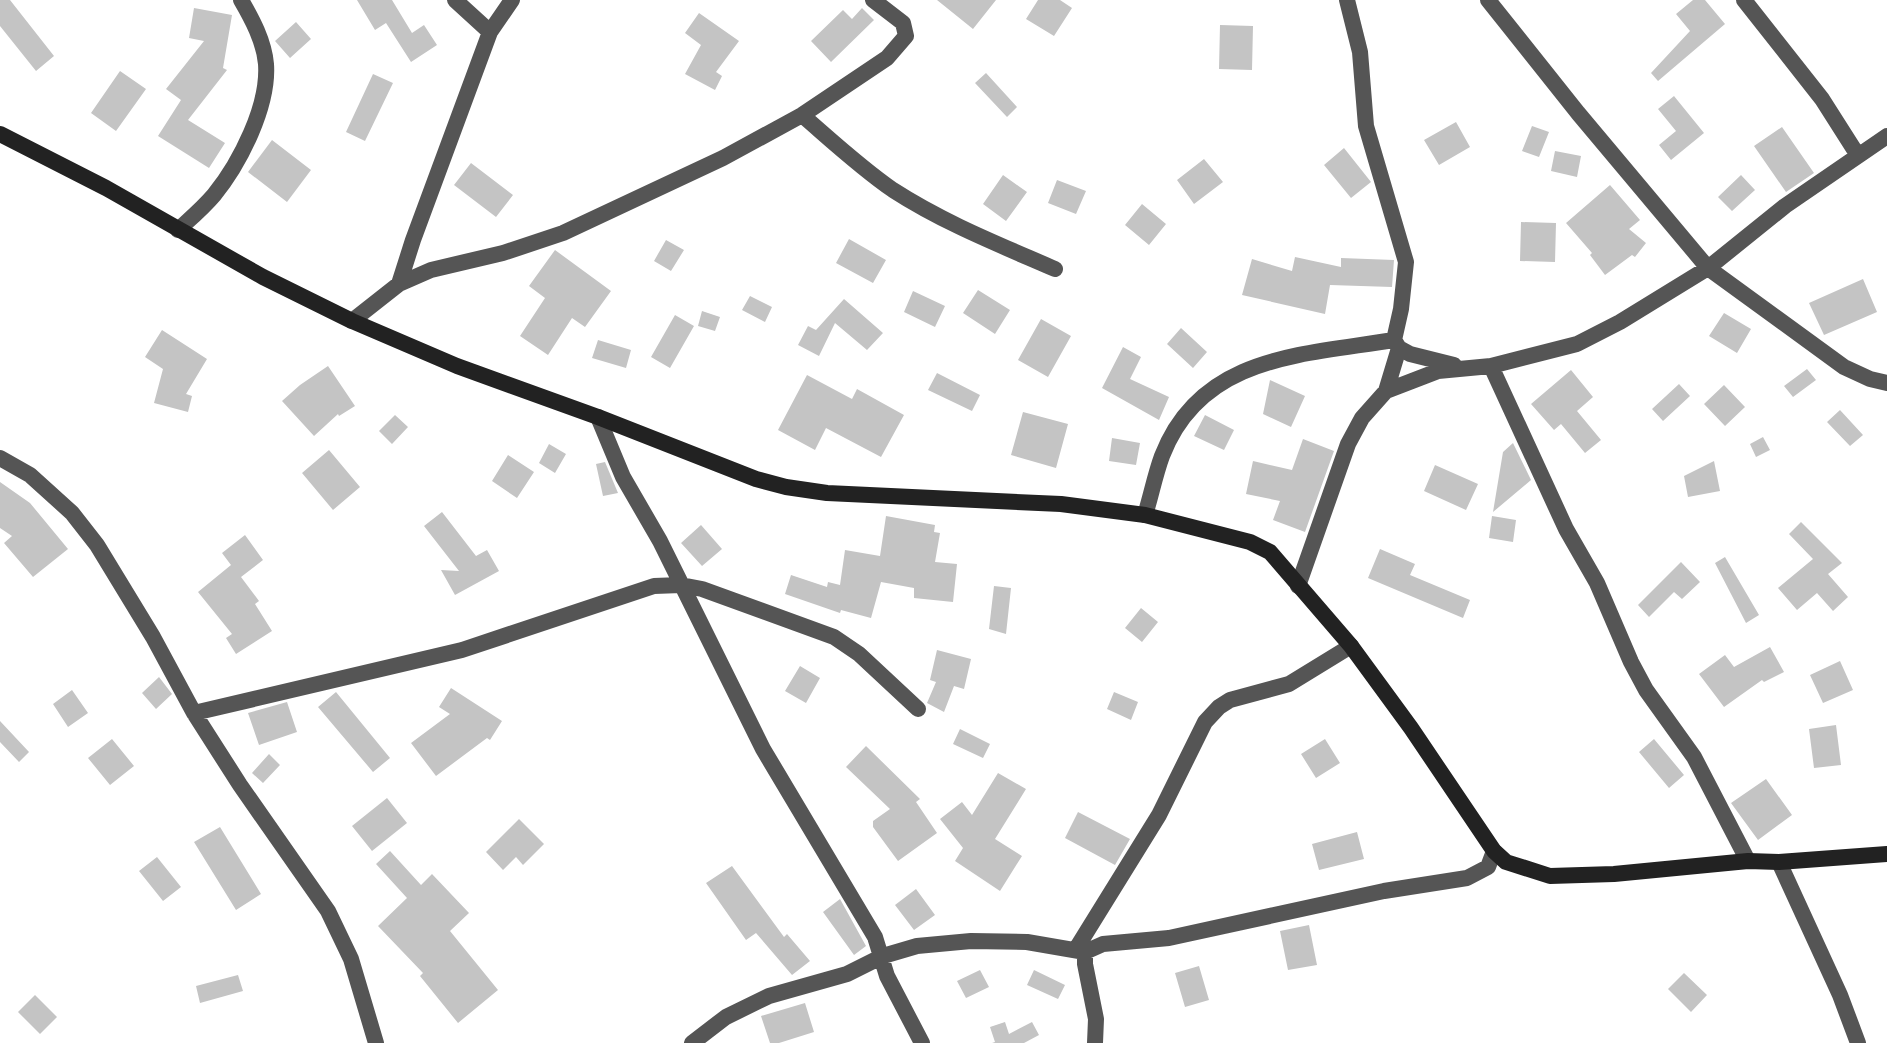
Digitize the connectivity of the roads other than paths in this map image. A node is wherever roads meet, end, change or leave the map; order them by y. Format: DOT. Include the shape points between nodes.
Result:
graph roads {
  1 [pos="241,0"];
  2 [pos="455,0"];
  3 [pos="512,0"];
  4 [pos="873,0"];
  5 [pos="1347,0"];
  6 [pos="1488,0"];
  7 [pos="1744,0"];
  8 [pos="490,32"];
  9 [pos="802,115"];
  10 [pos="0,134"];
  11 [pos="1887,136"];
  12 [pos="1857,154"];
  13 [pos="178,230"];
  14 [pos="1708,268"];
  15 [pos="1055,269"];
  16 [pos="399,284"];
  17 [pos="352,321"];
  18 [pos="1396,344"];
  19 [pos="1491,366"];
  20 [pos="1463,367"];
  21 [pos="1887,383"];
  22 [pos="1386,391"];
  23 [pos="598,417"];
  24 [pos="0,458"];
  25 [pos="1145,515"];
  26 [pos="681,585"];
  27 [pos="1298,586"];
  28 [pos="1351,646"];
  29 [pos="918,709"];
  30 [pos="194,713"];
  31 [pos="1494,851"];
  32 [pos="1887,854"];
  33 [pos="1748,861"];
  34 [pos="1779,862"];
  35 [pos="1080,951"];
  36 [pos="883,956"];
  37 [pos="376,1043"];
  38 [pos="692,1043"];
  39 [pos="922,1043"];
  40 [pos="1095,1043"];
  41 [pos="1858,1043"];
  1 -- 13 [label="street" via="256,25 266,64 260,109 229,174"];
  2 -- 8 [label="street"];
  3 -- 8 [label="street"];
  4 -- 9 [label="street" via="903,23 906,36 887,58"];
  5 -- 18 [label="street" via="1360,52 1370,147 1406,262"];
  6 -- 14 [label="street"];
  7 -- 12 [label="street" via="1822,99"];
  8 -- 16 [label="street"];
  9 -- 15 [label="street" via="859,165 925,209"];
  9 -- 16 [label="street" via="563,233"];
  10 -- 13 [label="street"];
  11 -- 12 [label="street"];
  12 -- 14 [label="street"];
  13 -- 17 [label="street"];
  14 -- 19 [label="street" via="1577,344"];
  14 -- 21 [label="street" via="1844,367"];
  16 -- 17 [label="street"];
  17 -- 23 [label="street"];
  18 -- 20 [label="street" via="1410,354"];
  18 -- 22 [label="street"];
  18 -- 25 [label="street" via="1273,360 1231,376 1175,430"];
  19 -- 20 [label="street"];
  19 -- 33 [label="street" via="1631,662 1694,757"];
  20 -- 22 [label="street"];
  22 -- 27 [label="street" via="1348,444"];
  23 -- 25 [label="street" via="786,487 1061,504"];
  23 -- 26 [label="street" via="623,477"];
  24 -- 30 [label="street" via="30,475 72,513 97,545"];
  25 -- 27 [label="street" via="1250,542 1270,552"];
  26 -- 29 [label="street" via="834,637"];
  26 -- 30 [label="street" via="654,586 462,650"];
  26 -- 36 [label="street" via="763,749"];
  27 -- 28 [label="street"];
  28 -- 31 [label="street"];
  28 -- 35 [label="street" via="1289,684 1230,700 1205,722 1159,815"];
  30 -- 37 [label="street" via="328,911 351,959"];
  31 -- 33 [label="street" via="1506,862 1550,876"];
  31 -- 35 [label="street" via="1488,867 1467,878"];
  32 -- 34 [label="street"];
  33 -- 34 [label="street"];
  34 -- 41 [label="street"];
  35 -- 36 [label="street" via="1027,942 971,941 917,946"];
  35 -- 40 [label="street" via="1096,1019"];
  36 -- 38 [label="street" via="847,974 769,996 726,1017"];
  36 -- 39 [label="street" via="896,997"];
}
